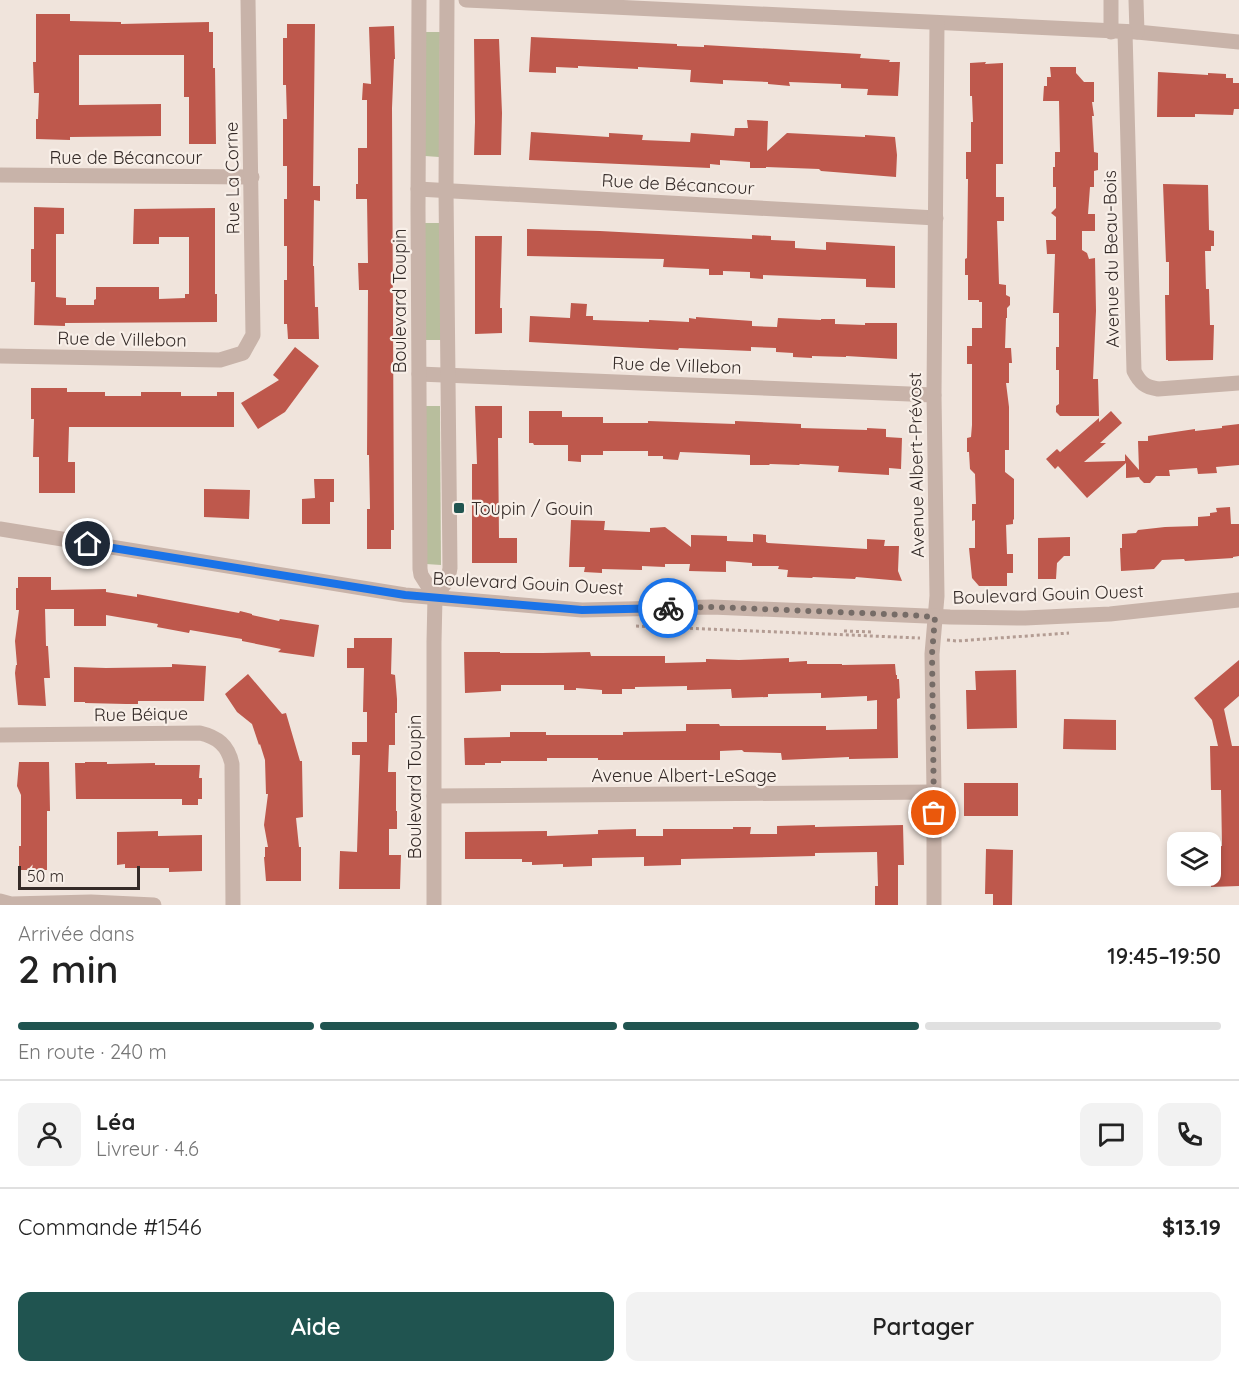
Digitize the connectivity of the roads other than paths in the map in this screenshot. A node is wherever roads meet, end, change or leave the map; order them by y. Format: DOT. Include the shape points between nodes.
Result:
graph roads {
  1 [pos="248,0"];
  2 [pos="419,0"];
  3 [pos="447,0"];
  4 [pos="466,0"];
  5 [pos="1111,0"];
  6 [pos="1136,0"];
  7 [pos="937,23"];
  8 [pos="1124,32"];
  9 [pos="1239,42"];
  10 [pos="0,175"];
  11 [pos="252,177"];
  12 [pos="418,189"];
  13 [pos="446,190"];
  14 [pos="936,218"];
  15 [pos="243,353"];
  16 [pos="0,356"];
  17 [pos="419,374"];
  18 [pos="448,375"];
  19 [pos="1239,383"];
  20 [pos="934,395"];
  21 [pos="0,529"];
  22 [pos="435,597"];
  23 [pos="1239,600"];
  24 [pos="935,617"];
  25 [pos="0,735"];
  26 [pos="934,792"];
  27 [pos="434,796"];
  28 [pos="0,901"];
  29 [pos="154,905"];
  30 [pos="233,905"];
  31 [pos="434,905"];
  32 [pos="933,905"];
  1 -- 11 [label="street, Rue La Corne"];
  2 -- 12 [label="street, Boulevard Toupin"];
  3 -- 13 [label="street, Boulevard Toupin"];
  4 -- 7 [label="street"];
  5 -- 8 [label="street, Avenue du Beau-Bois"];
  6 -- 8 [label="street, Avenue du Beau-Bois"];
  7 -- 8 [label="street"];
  7 -- 14 [label="street, Avenue Albert-Prévost"];
  8 -- 9 [label="street"];
  8 -- 19 [label="street, Avenue du Beau-Bois" via="1134,371 1139,382 1158,389"];
  10 -- 11 [label="street, Rue de Bécancour"];
  11 -- 15 [label="street, Rue La Corne" via="253,334"];
  12 -- 13 [label="street, Rue de Bécancour"];
  12 -- 17 [label="street, Boulevard Toupin"];
  13 -- 14 [label="street, Rue de Bécancour"];
  13 -- 18 [label="street, Boulevard Toupin"];
  14 -- 20 [label="street, Avenue Albert-Prévost"];
  15 -- 16 [label="street, Rue de Villebon" via="220,360"];
  17 -- 18 [label="street, Rue de Villebon"];
  17 -- 22 [label="street, Boulevard Toupin" via="420,569"];
  18 -- 20 [label="street, Rue de Villebon"];
  18 -- 22 [label="street, Boulevard Toupin" via="450,568 448,579"];
  20 -- 24 [label="street, Avenue Albert-Prévost" via="938,596"];
  21 -- 22 [label="street, Boulevard Gouin Ouest"];
  22 -- 24 [label="street, Boulevard Gouin Ouest" via="582,610 712,607"];
  22 -- 27 [label="street, Boulevard Toupin"];
  23 -- 24 [label="street, Boulevard Gouin Ouest" via="1099,615"];
  24 -- 26 [label="street, Avenue Albert-Prévost"];
  25 -- 30 [label="street, Rue Béique" via="200,733 219,740 232,764"];
  26 -- 27 [label="street, Avenue Albert-LeSage"];
  26 -- 32 [label="street, Avenue Albert-Prévost"];
  27 -- 31 [label="street, Boulevard Toupin"];
  28 -- 29 [label="street"];
}
